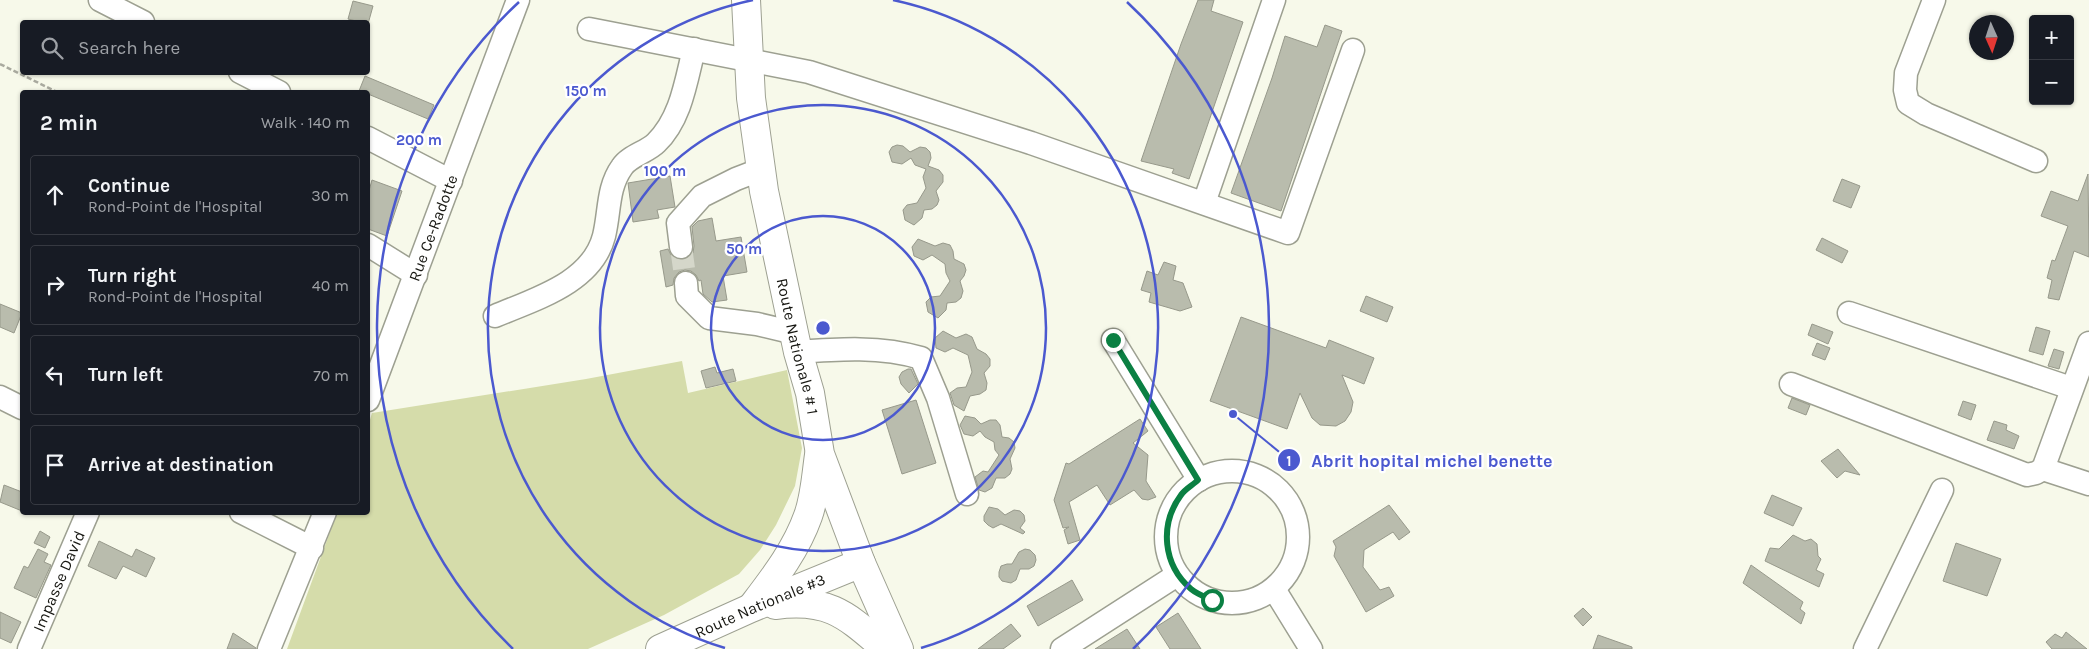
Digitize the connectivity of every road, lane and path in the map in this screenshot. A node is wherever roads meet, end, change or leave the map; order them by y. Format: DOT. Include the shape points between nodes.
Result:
graph roads {
  1 [pos="100,0"];
  2 [pos="518,0"];
  3 [pos="746,0"];
  4 [pos="1274,0"];
  5 [pos="1934,0"];
  6 [pos="139,20"];
  7 [pos="589,29"];
  8 [pos="694,49"];
  9 [pos="1353,50"];
  10 [pos="748,59"];
  11 [pos="0,64"];
  12 [pos="20,74"];
  13 [pos="22,75"];
  14 [pos="246,75"];
  15 [pos="53,90"];
  16 [pos="275,90"];
  17 [pos="370,139"];
  18 [pos="2036,161"];
  19 [pos="762,170"];
  20 [pos="451,181"];
  21 [pos="1204,203"];
  22 [pos="370,246"];
  23 [pos="681,247"];
  24 [pos="416,276"];
  25 [pos="686,283"];
  26 [pos="1849,313"];
  27 [pos="495,316"];
  28 [pos="1113,340"];
  29 [pos="797,342"];
  30 [pos="2089,343"];
  31 [pos="376,350"];
  32 [pos="1791,384"];
  33 [pos="370,388"];
  34 [pos="2071,388"];
  35 [pos="0,397"];
  36 [pos="20,407"];
  37 [pos="820,454"];
  38 [pos="2043,469"];
  39 [pos="1198,480"];
  40 [pos="2089,484"];
  41 [pos="1942,490"];
  42 [pos="967,494"];
  43 [pos="87,515"];
  44 [pos="247,515"];
  45 [pos="323,515"];
  46 [pos="300,541"];
  47 [pos="861,563"];
  48 [pos="1177,575"];
  49 [pos="1274,589"];
  50 [pos="751,608"];
  51 [pos="29,649"];
  52 [pos="269,649"];
  53 [pos="660,649"];
  54 [pos="886,649"];
  55 [pos="899,649"];
  56 [pos="1062,649"];
  57 [pos="1310,649"];
  58 [pos="1864,649"];
  1 -- 6 [label="street"];
  2 -- 20 [label="street, Rue Ce-Radotte"];
  3 -- 10 [label="main road, Route Nationale # 1"];
  4 -- 21 [label="street"];
  5 -- 18 [label="street" via="1906,73 1908,103 1926,114"];
  7 -- 8 [label="street"];
  8 -- 10 [label="street"];
  8 -- 27 [label="street" via="678,111 666,134 623,165 613,184 598,254 579,275 545,295"];
  9 -- 21 [label="street" via="1288,233"];
  10 -- 19 [label="main road, Route Nationale # 1"];
  10 -- 21 [label="street" via="809,72"];
  11 -- 12 [label="path"];
  13 -- 15 [label="path"];
  14 -- 16 [label="street"];
  17 -- 20 [label="street"];
  19 -- 23 [label="street" via="736,178 702,196 678,223"];
  19 -- 29 [label="main road, Route Nationale # 1"];
  20 -- 24 [label="street, Rue Ce-Radotte"];
  22 -- 24 [label="street"];
  24 -- 31 [label="street, Rue Ce-Radotte"];
  25 -- 29 [label="street" via="687,296 709,318 757,324"];
  26 -- 34 [label="street"];
  28 -- 39 [label="street"];
  29 -- 37 [label="main road, Route Nationale # 1"];
  29 -- 42 [label="street" via="904,353 921,358 938,398"];
  30 -- 34 [label="street"];
  31 -- 33 [label="street, Rue Ce-Radotte"];
  32 -- 38 [label="street" via="2027,475"];
  34 -- 38 [label="street"];
  35 -- 36 [label="street"];
  37 -- 47 [label="main road, Route Nationale # 1"];
  37 -- 50 [label="main road" via="809,514 797,541 785,563"];
  38 -- 40 [label="street"];
  39 -- 48 [label="street" via="1182,494 1170,512 1166,534 1168,555"];
  39 -- 49 [label="street" via="1219,472 1241,472 1262,478 1280,491 1289,503 1299,530 1297,552 1289,572"];
  41 -- 58 [label="street"];
  43 -- 51 [label="street, Impasse David"];
  44 -- 46 [label="street"];
  45 -- 46 [label="street"];
  46 -- 52 [label="street"];
  47 -- 50 [label="main road, Route Nationale #3"];
  47 -- 55 [label="main road, Route Nationale # 1"];
  48 -- 49 [label="street" via="1199,594 1234,604 1255,599"];
  48 -- 56 [label="street"];
  49 -- 57 [label="street"];
  50 -- 53 [label="main road, Route Nationale #3"];
  50 -- 54 [label="main road" via="792,603 824,606 852,620"];
}
